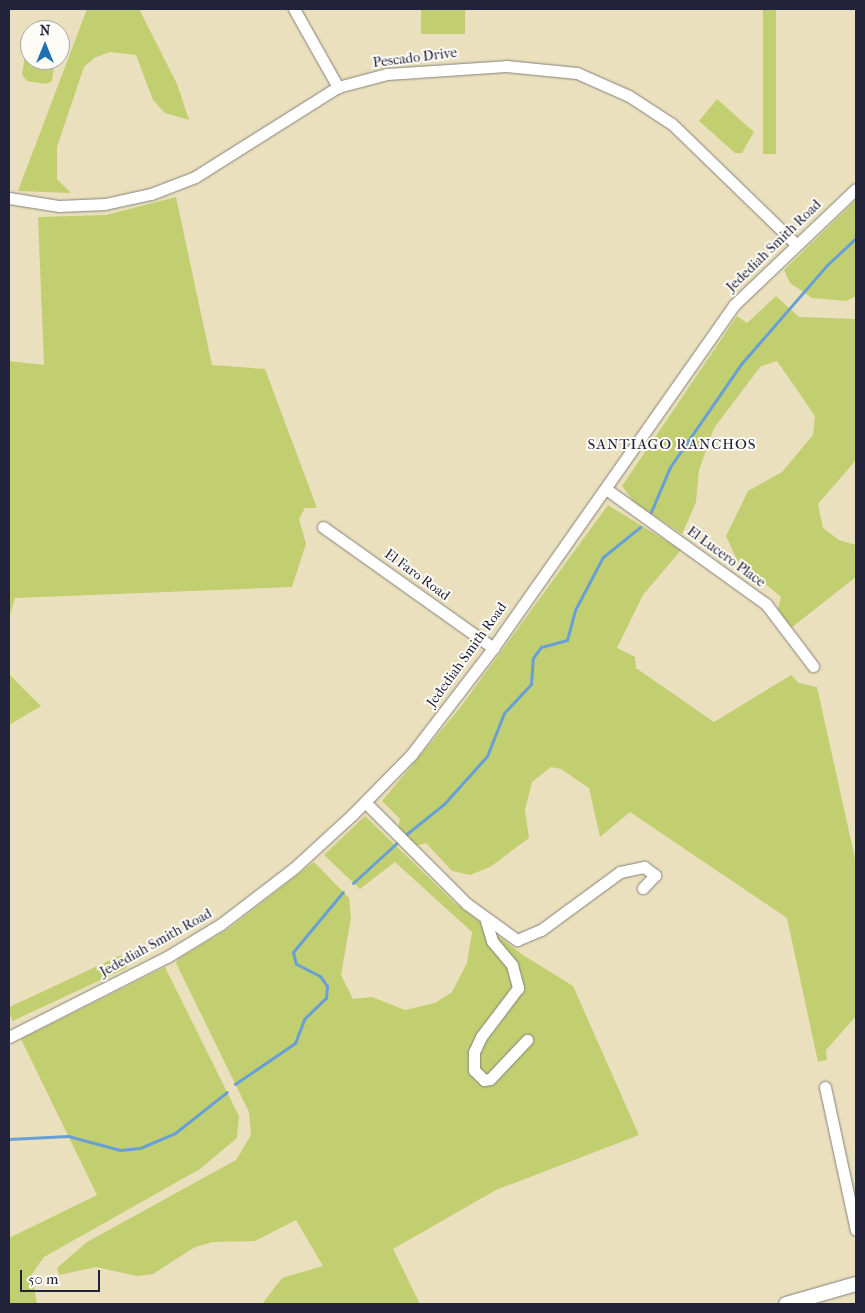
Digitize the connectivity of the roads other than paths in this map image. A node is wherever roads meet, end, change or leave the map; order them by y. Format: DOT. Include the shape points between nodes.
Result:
graph roads {
  1 [pos="294,9"];
  2 [pos="338,87"];
  3 [pos="856,189"];
  4 [pos="9,198"];
  5 [pos="795,243"];
  6 [pos="606,489"];
  7 [pos="323,527"];
  8 [pos="493,648"];
  9 [pos="813,666"];
  10 [pos="365,802"];
  11 [pos="643,888"];
  12 [pos="485,919"];
  13 [pos="9,1037"];
  14 [pos="527,1040"];
  15 [pos="825,1087"];
  16 [pos="856,1230"];
  17 [pos="856,1284"];
  18 [pos="786,1304"];
  1 -- 2 [label="street"];
  2 -- 4 [label="street, Pescado Drive" via="195,177 151,194 105,204 59,206"];
  2 -- 5 [label="street, Pescado Drive" via="387,74 449,67 577,73 629,96 672,124"];
  3 -- 5 [label="street, Jedediah Smith Road"];
  5 -- 6 [label="street, Jedediah Smith Road" via="734,305"];
  6 -- 8 [label="street, Jedediah Smith Road"];
  6 -- 9 [label="street, El Lucero Place" via="766,604"];
  7 -- 8 [label="street, El Faro Road"];
  8 -- 10 [label="street, Jedediah Smith Road" via="411,755"];
  10 -- 12 [label="street"];
  10 -- 13 [label="street, Jedediah Smith Road" via="293,869 221,924 167,957"];
  11 -- 12 [label="street" via="655,875 644,867 620,872 541,930 516,940"];
  12 -- 14 [label="street" via="492,941 512,965 518,988 481,1038 472,1058 474,1070 484,1080 490,1079"];
  15 -- 16 [label="street"];
  17 -- 18 [label="main road"];
}
